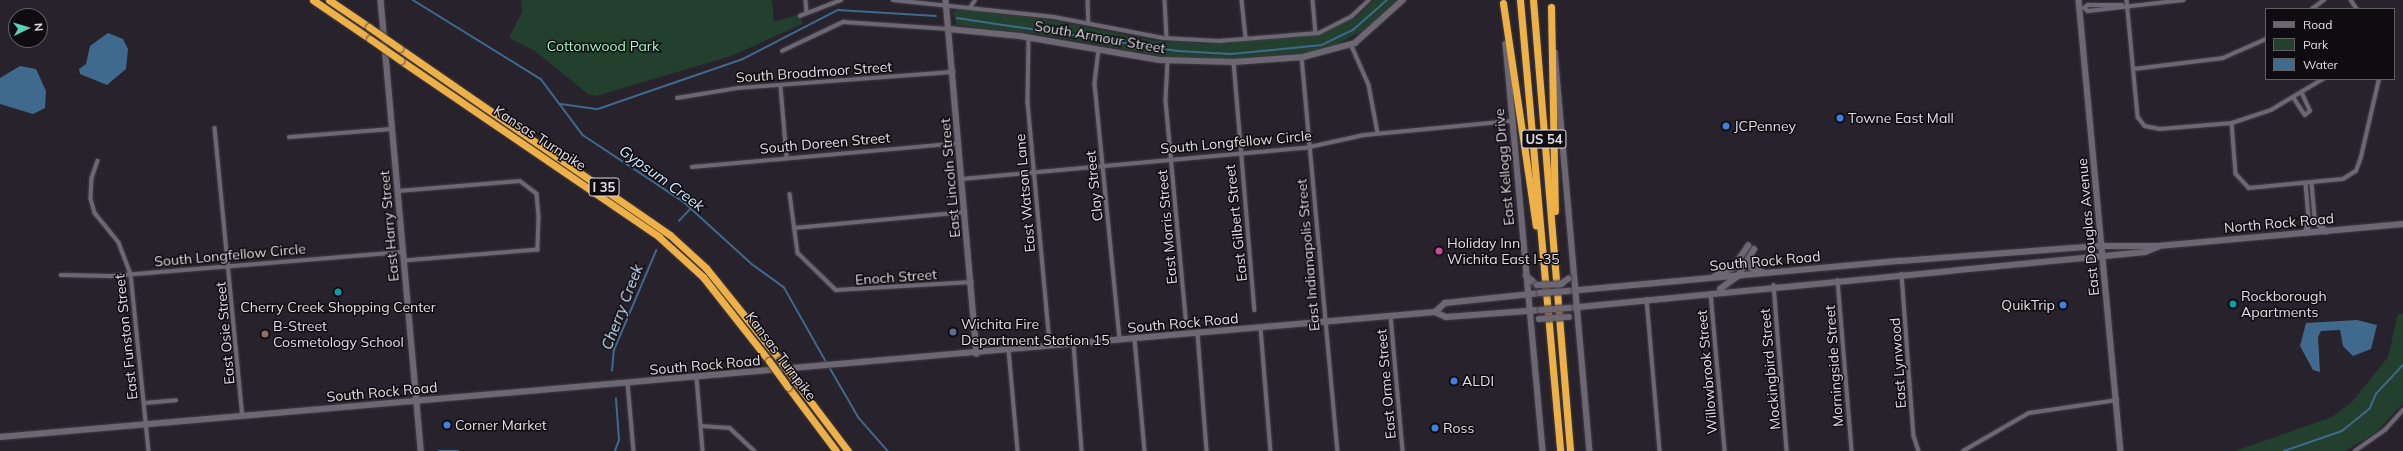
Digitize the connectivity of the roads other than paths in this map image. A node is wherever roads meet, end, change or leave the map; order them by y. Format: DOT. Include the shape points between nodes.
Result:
graph roads {
  1 [pos="313,0"];
  2 [pos="329,0"];
  3 [pos="381,0"];
  4 [pos="806,0"];
  5 [pos="841,0"];
  6 [pos="893,0"];
  7 [pos="975,0"];
  8 [pos="1088,0"];
  9 [pos="1165,0"];
  10 [pos="1242,0"];
  11 [pos="1313,0"];
  12 [pos="1370,0"];
  13 [pos="1403,0"];
  14 [pos="1520,0"];
  15 [pos="1533,0"];
  16 [pos="2080,0"];
  17 [pos="2183,0"];
  18 [pos="2324,0"];
  19 [pos="1503,2"];
  20 [pos="2127,2"];
  21 [pos="947,3"];
  22 [pos="1551,3"];
  23 [pos="970,8"];
  24 [pos="2083,8"];
  25 [pos="2313,8"];
  26 [pos="808,12"];
  27 [pos="800,16"];
  28 [pos="1089,23"];
  29 [pos="949,29"];
  30 [pos="1316,33"];
  31 [pos="1029,37"];
  32 [pos="1168,38"];
  33 [pos="1246,39"];
  34 [pos="2265,39"];
  35 [pos="1351,44"];
  36 [pos="1099,50"];
  37 [pos="782,51"];
  38 [pos="1302,57"];
  39 [pos="1168,61"];
  40 [pos="1234,62"];
  41 [pos="2134,69"];
  42 [pos="953,72"];
  43 [pos="2322,80"];
  44 [pos="2380,80"];
  45 [pos="781,87"];
  46 [pos="2302,94"];
  47 [pos="678,98"];
  48 [pos="2294,98"];
  49 [pos="1511,121"];
  50 [pos="2232,123"];
  51 [pos="215,128"];
  52 [pos="393,129"];
  53 [pos="1378,133"];
  54 [pos="289,137"];
  55 [pos="959,143"];
  56 [pos="1309,148"];
  57 [pos="1240,153"];
  58 [pos="786,157"];
  59 [pos="1172,159"];
  60 [pos="98,161"];
  61 [pos="1103,166"];
  62 [pos="692,167"];
  63 [pos="1034,172"];
  64 [pos="962,179"];
  65 [pos="2312,183"];
  66 [pos="2306,184"];
  67 [pos="398,191"];
  68 [pos="790,194"];
  69 [pos="965,212"];
  70 [pos="2312,220"];
  71 [pos="2403,224"];
  72 [pos="794,228"];
  73 [pos="2326,231"];
  74 [pos="2306,233"];
  75 [pos="1748,246"];
  76 [pos="2101,246"];
  77 [pos="2158,246"];
  78 [pos="1754,249"];
  79 [pos="403,252"];
  80 [pos="2102,255"];
  81 [pos="1749,258"];
  82 [pos="404,261"];
  83 [pos="230,266"];
  84 [pos="1574,266"];
  85 [pos="1902,273"];
  86 [pos="131,274"];
  87 [pos="1767,274"];
  88 [pos="61,275"];
  89 [pos="1526,275"];
  90 [pos="1738,276"];
  91 [pos="1545,277"];
  92 [pos="1556,277"];
  93 [pos="1709,278"];
  94 [pos="1838,279"];
  95 [pos="972,282"];
  96 [pos="1774,285"];
  97 [pos="1575,290"];
  98 [pos="1713,291"];
  99 [pos="1527,294"];
  100 [pos="1647,299"];
  101 [pos="1577,306"];
  102 [pos="1256,310"];
  103 [pos="1529,311"];
  104 [pos="1435,312"];
  105 [pos="1391,316"];
  106 [pos="1186,318"];
  107 [pos="1325,322"];
  108 [pos="1579,327"];
  109 [pos="1261,328"];
  110 [pos="1531,331"];
  111 [pos="1198,334"];
  112 [pos="1135,339"];
  113 [pos="1120,340"];
  114 [pos="1074,344"];
  115 [pos="1050,346"];
  116 [pos="1009,350"];
  117 [pos="977,354"];
  118 [pos="697,378"];
  119 [pos="628,383"];
  120 [pos="176,400"];
  121 [pos="2117,400"];
  122 [pos="416,401"];
  123 [pos="144,403"];
  124 [pos="2403,410"];
  125 [pos="243,417"];
  126 [pos="146,426"];
  127 [pos="701,426"];
  128 [pos="0,437"];
  129 [pos="2364,446"];
  130 [pos="148,451"];
  131 [pos="421,451"];
  132 [pos="634,451"];
  133 [pos="703,451"];
  134 [pos="755,451"];
  135 [pos="836,451"];
  136 [pos="848,451"];
  137 [pos="1018,451"];
  138 [pos="1082,451"];
  139 [pos="1145,451"];
  140 [pos="1207,451"];
  141 [pos="1271,451"];
  142 [pos="1338,451"];
  143 [pos="1404,451"];
  144 [pos="1542,451"];
  145 [pos="1560,451"];
  146 [pos="1570,451"];
  147 [pos="1590,451"];
  148 [pos="1660,451"];
  149 [pos="1725,451"];
  150 [pos="1788,451"];
  151 [pos="1852,451"];
  152 [pos="1919,451"];
  153 [pos="1963,451"];
  154 [pos="2121,451"];
  155 [pos="2355,451"];
  156 [pos="2366,451"];
  1 -- 135 [label="highway, Kansas Turnpike / I 35, bridge" via="659,237 703,277"];
  2 -- 136 [label="highway, Kansas Turnpike / I 35, bridge" via="670,235 711,274"];
  3 -- 52 [label="main road, East Harry Street"];
  4 -- 26 [label="street"];
  5 -- 26 [label="street"];
  6 -- 21 [label="street, South Armour Street"];
  7 -- 23 [label="street"];
  8 -- 28 [label="street"];
  9 -- 32 [label="street"];
  10 -- 33 [label="street"];
  11 -- 30 [label="street"];
  12 -- 30 [label="street, South Armour Street" via="1347,19"];
  13 -- 35 [label="main road, South Armour Street" via="1371,31"];
  14 -- 91 [label="highway, US 54"];
  15 -- 92 [label="highway, US 54"];
  16 -- 24 [label="main road, East Douglas Avenue"];
  17 -- 20 [label="street"];
  18 -- 25 [label="street"];
  19 -- 49 [label="main road, East Kellogg Drive"];
  19 -- 91 [label="highway"];
  20 -- 24 [label="street" via="2088,11"];
  20 -- 41 [label="street"];
  21 -- 23 [label="street, South Armour Street"];
  21 -- 29 [label="main road, East Lincoln Street"];
  22 -- 84 [label="main road"];
  22 -- 92 [label="highway"];
  23 -- 28 [label="street, South Armour Street"];
  24 -- 76 [label="main road, East Douglas Avenue"];
  26 -- 27 [label="street"];
  28 -- 32 [label="street, South Armour Street"];
  29 -- 31 [label="main road, South Armour Street"];
  29 -- 37 [label="street, South Armour Street" via="843,22"];
  29 -- 42 [label="main road, East Lincoln Street"];
  30 -- 33 [label="street, South Armour Street"];
  31 -- 36 [label="main road, South Armour Street"];
  31 -- 63 [label="street, East Watson Lane" via="1026,66"];
  32 -- 33 [label="street, South Armour Street"];
  34 -- 41 [label="street" via="2224,58"];
  35 -- 38 [label="main road, South Armour Street"];
  35 -- 53 [label="street" via="1369,85"];
  36 -- 39 [label="main road, South Armour Street"];
  36 -- 61 [label="street, Clay Street" via="1095,84"];
  38 -- 40 [label="main road, South Armour Street"];
  38 -- 56 [label="street, East Indianapolis Street"];
  39 -- 40 [label="main road, South Armour Street"];
  39 -- 59 [label="street, East Morris Street" via="1166,101"];
  40 -- 57 [label="street, East Gilbert Street"];
  41 -- 50 [label="street" via="2138,117 2142,122 2160,129"];
  42 -- 45 [label="street, South Broadmoor Street"];
  42 -- 55 [label="main road, East Lincoln Street"];
  43 -- 46 [label="street"];
  44 -- 65 [label="street" via="2356,171 2343,179"];
  45 -- 47 [label="street, South Broadmoor Street" via="738,88"];
  45 -- 58 [label="street"];
  46 -- 48 [label="street"];
  46 -- 48 [label="street" via="2310,111 2305,115"];
  48 -- 50 [label="street"];
  49 -- 53 [label="street, South Longfellow Circle"];
  49 -- 89 [label="main road, East Kellogg Drive"];
  50 -- 66 [label="street" via="2236,174 2243,184 2250,188"];
  51 -- 83 [label="street, East Osie Street"];
  52 -- 54 [label="street"];
  52 -- 67 [label="main road, East Harry Street"];
  53 -- 56 [label="street, South Longfellow Circle"];
  55 -- 58 [label="street, South Doreen Street"];
  55 -- 64 [label="main road, East Lincoln Street"];
  56 -- 57 [label="street, South Longfellow Circle"];
  56 -- 107 [label="street, East Indianapolis Street"];
  57 -- 59 [label="street, South Longfellow Circle"];
  57 -- 102 [label="street, East Gilbert Street"];
  58 -- 62 [label="street, South Doreen Street"];
  59 -- 61 [label="street, South Longfellow Circle"];
  59 -- 106 [label="street, East Morris Street"];
  60 -- 86 [label="street, East Funston Street" via="92,178 91,198 95,212 119,244"];
  61 -- 63 [label="street, South Longfellow Circle"];
  61 -- 113 [label="street, Clay Street"];
  63 -- 64 [label="street, South Longfellow Circle"];
  63 -- 115 [label="street, East Watson Lane"];
  64 -- 69 [label="main road, East Lincoln Street"];
  65 -- 66 [label="street"];
  65 -- 70 [label="street"];
  66 -- 70 [label="street"];
  67 -- 79 [label="main road, East Harry Street"];
  67 -- 82 [label="street" via="520,181 537,194 541,243 538,250"];
  68 -- 72 [label="street, Enoch Street"];
  69 -- 72 [label="street"];
  69 -- 95 [label="main road, East Lincoln Street"];
  70 -- 73 [label="main road"];
  70 -- 74 [label="main road"];
  71 -- 73 [label="main road, North Rock Road"];
  72 -- 95 [label="street, Enoch Street" via="801,258 826,281 844,292"];
  73 -- 74 [label="main road, North Rock Road"];
  74 -- 77 [label="main road, North Rock Road"];
  75 -- 93 [label="main road" via="1733,268"];
  76 -- 77 [label="main road, North Rock Road"];
  76 -- 80 [label="main road, East Douglas Avenue"];
  76 -- 87 [label="main road, South Rock Road"];
  77 -- 80 [label="main road, North Rock Road" via="2145,252"];
  78 -- 81 [label="main road"];
  79 -- 82 [label="main road, East Harry Street"];
  79 -- 83 [label="street, South Longfellow Circle"];
  80 -- 85 [label="main road, South Rock Road"];
  80 -- 121 [label="main road, East Douglas Avenue"];
  81 -- 87 [label="main road" via="1752,268"];
  81 -- 90 [label="main road"];
  82 -- 122 [label="main road, East Harry Street"];
  83 -- 86 [label="street, South Longfellow Circle"];
  83 -- 125 [label="street, East Osie Street"];
  84 -- 89 [label="main road, bridge" via="1568,279 1561,284 1537,285"];
  84 -- 97 [label="main road"];
  85 -- 94 [label="main road, South Rock Road"];
  85 -- 152 [label="street, East Lynwood" via="1914,436"];
  86 -- 88 [label="street, South Longfellow Circle"];
  86 -- 123 [label="street, East Funston Street"];
  87 -- 90 [label="main road, South Rock Road"];
  89 -- 99 [label="main road, East Kellogg Drive"];
  90 -- 93 [label="main road, South Rock Road"];
  90 -- 98 [label="main road"];
  91 -- 145 [label="highway, US 54"];
  92 -- 146 [label="highway, US 54"];
  93 -- 97 [label="main road, South Rock Road"];
  94 -- 96 [label="main road, South Rock Road"];
  94 -- 151 [label="street, Morningside Street"];
  95 -- 117 [label="main road, East Lincoln Street"];
  96 -- 98 [label="main road, South Rock Road"];
  96 -- 150 [label="street, Mockingbird Street"];
  97 -- 99 [label="main road, South Rock Road, bridge"];
  97 -- 101 [label="main road"];
  98 -- 100 [label="main road, South Rock Road"];
  98 -- 149 [label="street, Willowbrook Street"];
  99 -- 103 [label="main road, East Kellogg Drive"];
  99 -- 104 [label="main road, South Rock Road" via="1445,303"];
  100 -- 101 [label="main road, South Rock Road"];
  100 -- 148 [label="street"];
  101 -- 103 [label="main road, South Rock Road, bridge"];
  101 -- 108 [label="main road"];
  103 -- 104 [label="main road, South Rock Road" via="1446,317"];
  103 -- 110 [label="main road, East Kellogg Drive"];
  104 -- 105 [label="main road, South Rock Road"];
  105 -- 107 [label="main road, South Rock Road"];
  105 -- 143 [label="street, East Orme Street"];
  107 -- 109 [label="main road, South Rock Road"];
  107 -- 142 [label="street, East Indianapolis Street"];
  108 -- 110 [label="main road, bridge" via="1569,317 1539,319"];
  108 -- 147 [label="main road"];
  109 -- 111 [label="main road, South Rock Road"];
  109 -- 141 [label="street"];
  110 -- 144 [label="main road, East Kellogg Drive"];
  111 -- 112 [label="main road, South Rock Road"];
  111 -- 140 [label="street"];
  112 -- 113 [label="main road, South Rock Road"];
  112 -- 139 [label="street"];
  113 -- 114 [label="main road, South Rock Road"];
  114 -- 115 [label="main road, South Rock Road"];
  114 -- 138 [label="street"];
  115 -- 116 [label="main road, South Rock Road"];
  116 -- 117 [label="main road, South Rock Road"];
  116 -- 137 [label="street"];
  117 -- 118 [label="main road, South Rock Road"];
  118 -- 119 [label="main road, South Rock Road"];
  118 -- 127 [label="street"];
  119 -- 122 [label="main road, South Rock Road"];
  119 -- 132 [label="street"];
  120 -- 123 [label="street"];
  121 -- 153 [label="street" via="2029,413"];
  121 -- 154 [label="main road, East Douglas Avenue"];
  122 -- 125 [label="main road, South Rock Road"];
  122 -- 131 [label="main road, East Harry Street"];
  123 -- 126 [label="street, East Funston Street"];
  124 -- 129 [label="street"];
  125 -- 126 [label="main road, South Rock Road"];
  126 -- 128 [label="main road, South Rock Road"];
  126 -- 130 [label="street, East Funston Street"];
  127 -- 133 [label="street"];
  127 -- 134 [label="street" via="730,428"];
  129 -- 155 [label="street"];
  129 -- 156 [label="street"];
}
